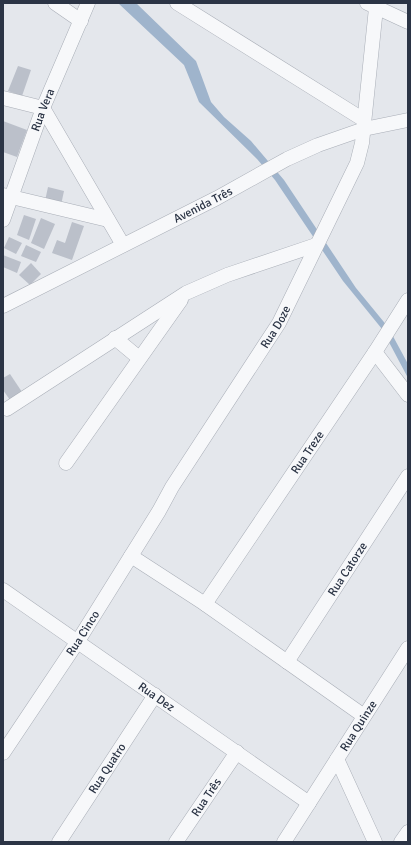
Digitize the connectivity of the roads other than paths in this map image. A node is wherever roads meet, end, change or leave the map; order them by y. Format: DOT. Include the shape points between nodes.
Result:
graph roads {
  1 [pos="55,3"];
  2 [pos="88,3"];
  3 [pos="177,3"];
  4 [pos="372,6"];
  5 [pos="81,21"];
  6 [pos="408,22"];
  7 [pos="3,98"];
  8 [pos="43,108"];
  9 [pos="408,120"];
  10 [pos="364,124"];
  11 [pos="7,196"];
  12 [pos="3,220"];
  13 [pos="108,220"];
  14 [pos="124,245"];
  15 [pos="316,245"];
  16 [pos="186,293"];
  17 [pos="408,300"];
  18 [pos="3,306"];
  19 [pos="115,338"];
  20 [pos="375,352"];
  21 [pos="139,358"];
  22 [pos="408,395"];
  23 [pos="7,409"];
  24 [pos="66,463"];
  25 [pos="408,476"];
  26 [pos="160,511"];
  27 [pos="131,556"];
  28 [pos="3,590"];
  29 [pos="205,604"];
  30 [pos="78,641"];
  31 [pos="408,648"];
  32 [pos="287,662"];
  33 [pos="155,695"];
  34 [pos="364,716"];
  35 [pos="237,752"];
  36 [pos="3,753"];
  37 [pos="337,759"];
  38 [pos="309,804"];
  39 [pos="59,842"];
  40 [pos="176,842"];
  41 [pos="284,842"];
  42 [pos="375,842"];
  1 -- 5 [label="street"];
  2 -- 5 [label="street, Rua Vera"];
  3 -- 10 [label="street"];
  4 -- 6 [label="street"];
  4 -- 10 [label="street, Rua Doze"];
  5 -- 8 [label="street, Rua Vera"];
  7 -- 8 [label="street"];
  8 -- 11 [label="street, Rua Vera"];
  8 -- 13 [label="street"];
  9 -- 10 [label="street, Avenida Três"];
  10 -- 14 [label="street, Avenida Três" via="287,159"];
  10 -- 15 [label="street, Rua Doze" via="357,163"];
  11 -- 12 [label="street, Rua Vera"];
  11 -- 13 [label="street"];
  13 -- 14 [label="street"];
  14 -- 18 [label="street, Avenida Três"];
  15 -- 16 [label="street" via="227,275"];
  15 -- 26 [label="street, Rua Doze" via="279,323 172,487"];
  16 -- 19 [label="street"];
  16 -- 21 [label="street"];
  17 -- 20 [label="street, Rua Treze"];
  19 -- 21 [label="street"];
  19 -- 23 [label="street"];
  20 -- 22 [label="street"];
  20 -- 29 [label="street, Rua Treze"];
  21 -- 24 [label="street"];
  25 -- 32 [label="street, Rua Catorze"];
  26 -- 27 [label="street, Rua Cinco"];
  27 -- 29 [label="street"];
  27 -- 30 [label="street, Rua Cinco"];
  28 -- 30 [label="street, Rua Dez"];
  29 -- 32 [label="street"];
  30 -- 33 [label="street, Rua Dez"];
  30 -- 36 [label="street, Rua Cinco"];
  31 -- 34 [label="street, Rua Quinze"];
  32 -- 34 [label="street"];
  33 -- 35 [label="street, Rua Dez"];
  33 -- 39 [label="street, Rua Quatro"];
  34 -- 37 [label="street, Rua Quinze"];
  35 -- 38 [label="street, Rua Dez"];
  35 -- 40 [label="street, Rua Três"];
  37 -- 38 [label="street, Rua Quinze"];
  37 -- 42 [label="street"];
  38 -- 41 [label="street, Rua Quinze"];
}
